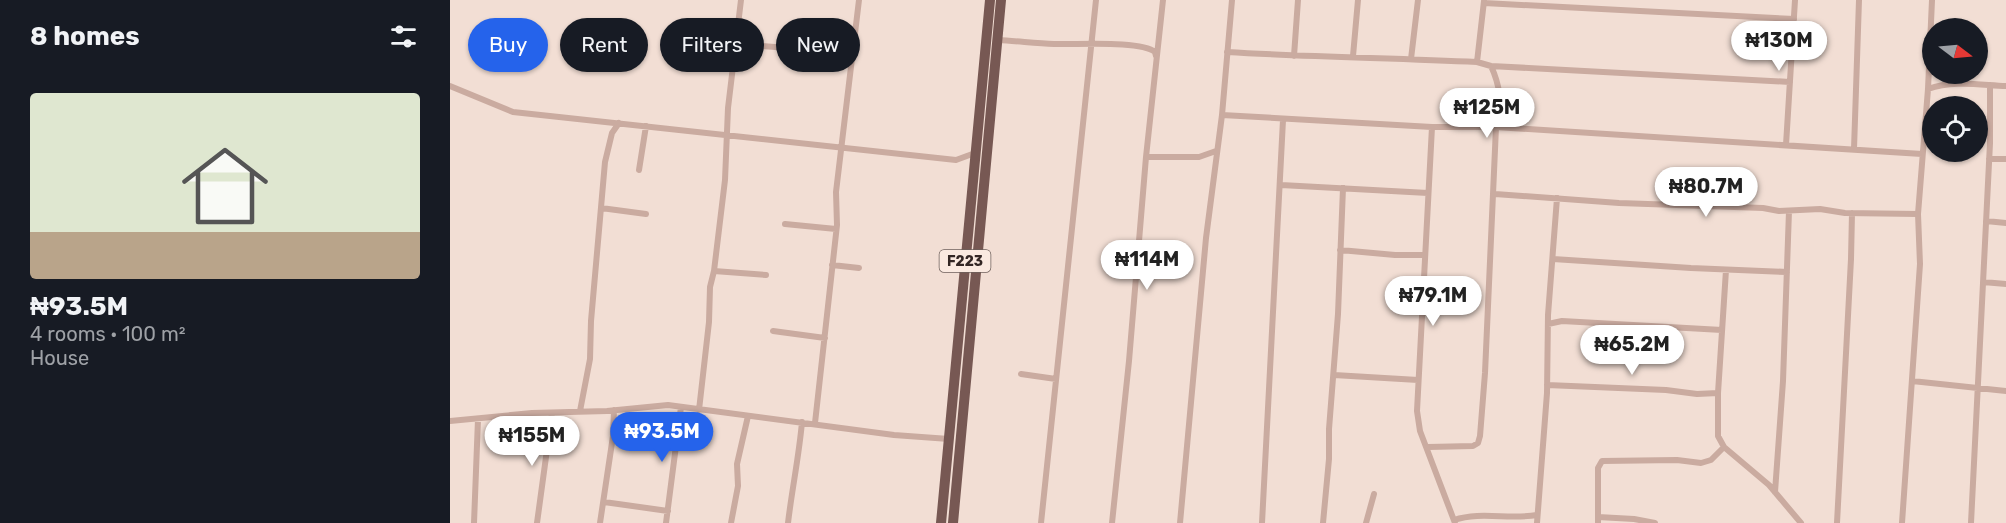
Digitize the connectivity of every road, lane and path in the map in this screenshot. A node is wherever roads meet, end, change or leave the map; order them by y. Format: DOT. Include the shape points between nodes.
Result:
graph roads {
  1 [pos="741,0"];
  2 [pos="859,0"];
  3 [pos="990,0"];
  4 [pos="1002,0"];
  5 [pos="1096,0"];
  6 [pos="1163,0"];
  7 [pos="1232,0"];
  8 [pos="1298,0"];
  9 [pos="1358,0"];
  10 [pos="1418,0"];
  11 [pos="1795,0"];
  12 [pos="1859,0"];
  13 [pos="1932,0"];
  14 [pos="1484,1"];
  15 [pos="739,18"];
  16 [pos="857,18"];
  17 [pos="1794,19"];
  18 [pos="998,40"];
  19 [pos="1090,45"];
  20 [pos="1155,52"];
  21 [pos="1227,52"];
  22 [pos="1293,56"];
  23 [pos="1353,57"];
  24 [pos="1412,59"];
  25 [pos="1477,62"];
  26 [pos="1491,66"];
  27 [pos="733,72"];
  28 [pos="852,72"];
  29 [pos="1790,82"];
  30 [pos="1990,85"];
  31 [pos="450,86"];
  32 [pos="2006,86"];
  33 [pos="1928,90"];
  34 [pos="1927,96"];
  35 [pos="1222,115"];
  36 [pos="1283,120"];
  37 [pos="619,123"];
  38 [pos="646,126"];
  39 [pos="1432,127"];
  40 [pos="1496,127"];
  41 [pos="728,134"];
  42 [pos="1786,145"];
  43 [pos="842,147"];
  44 [pos="1854,149"];
  45 [pos="1216,151"];
  46 [pos="975,153"];
  47 [pos="1922,154"];
  48 [pos="1146,157"];
  49 [pos="1989,159"];
  50 [pos="2006,159"];
  51 [pos="639,170"];
  52 [pos="1281,185"];
  53 [pos="1343,188"];
  54 [pos="1428,193"];
  55 [pos="1495,194"];
  56 [pos="1557,198"];
  57 [pos="601,208"];
  58 [pos="1789,211"];
  59 [pos="1852,213"];
  60 [pos="646,214"];
  61 [pos="1918,214"];
  62 [pos="1986,221"];
  63 [pos="2006,223"];
  64 [pos="785,224"];
  65 [pos="836,229"];
  66 [pos="967,237"];
  67 [pos="980,238"];
  68 [pos="1340,250"];
  69 [pos="1424,255"];
  70 [pos="1553,259"];
  71 [pos="832,265"];
  72 [pos="859,268"];
  73 [pos="1726,270"];
  74 [pos="714,271"];
  75 [pos="1787,272"];
  76 [pos="766,275"];
  77 [pos="1983,282"];
  78 [pos="2006,284"];
  79 [pos="1548,324"];
  80 [pos="1722,330"];
  81 [pos="773,331"];
  82 [pos="825,338"];
  83 [pos="1022,374"];
  84 [pos="1334,375"];
  85 [pos="1056,379"];
  86 [pos="1418,380"];
  87 [pos="1912,381"];
  88 [pos="1547,385"];
  89 [pos="1978,389"];
  90 [pos="2006,391"];
  91 [pos="1718,393"];
  92 [pos="681,407"];
  93 [pos="614,410"];
  94 [pos="699,410"];
  95 [pos="580,411"];
  96 [pos="552,413"];
  97 [pos="748,416"];
  98 [pos="478,419"];
  99 [pos="450,421"];
  100 [pos="802,422"];
  101 [pos="815,423"];
  102 [pos="949,439"];
  103 [pos="1428,447"];
  104 [pos="1724,447"];
  105 [pos="1775,493"];
  106 [pos="1374,494"];
  107 [pos="604,502"];
  108 [pos="668,511"];
  109 [pos="1537,515"];
  110 [pos="1598,520"];
  111 [pos="1455,521"];
  112 [pos="474,523"];
  113 [pos="537,523"];
  114 [pos="600,523"];
  115 [pos="666,523"];
  116 [pos="731,523"];
  117 [pos="788,523"];
  118 [pos="941,523"];
  119 [pos="953,523"];
  120 [pos="1041,523"];
  121 [pos="1112,523"];
  122 [pos="1180,523"];
  123 [pos="1262,523"];
  124 [pos="1323,523"];
  125 [pos="1365,523"];
  126 [pos="1537,523"];
  127 [pos="1655,523"];
  128 [pos="1801,523"];
  129 [pos="1837,523"];
  130 [pos="1902,523"];
  131 [pos="1971,523"];
  1 -- 15 [label="street"];
  2 -- 16 [label="street"];
  3 -- 46 [label="main road, F223"];
  4 -- 18 [label="main road, F223"];
  5 -- 19 [label="street"];
  6 -- 20 [label="street"];
  7 -- 21 [label="street"];
  8 -- 22 [label="street"];
  9 -- 23 [label="street"];
  10 -- 24 [label="street"];
  11 -- 17 [label="street"];
  12 -- 44 [label="street"];
  13 -- 33 [label="street"];
  14 -- 17 [label="street"];
  14 -- 25 [label="street"];
  17 -- 29 [label="street"];
  18 -- 19 [label="street"];
  18 -- 67 [label="main road, F223"];
  19 -- 20 [label="street" via="1123,45"];
  19 -- 85 [label="street"];
  20 -- 48 [label="street"];
  21 -- 22 [label="street"];
  21 -- 35 [label="street"];
  22 -- 23 [label="street"];
  23 -- 24 [label="street"];
  24 -- 25 [label="street"];
  25 -- 26 [label="street"];
  26 -- 29 [label="street"];
  26 -- 40 [label="street" via="1501,104 1500,124"];
  27 -- 41 [label="street"];
  28 -- 43 [label="street"];
  29 -- 42 [label="street"];
  30 -- 32 [label="street"];
  30 -- 33 [label="street" via="1953,83"];
  30 -- 49 [label="street"];
  31 -- 37 [label="street" via="513,112"];
  33 -- 34 [label="street"];
  35 -- 36 [label="street"];
  35 -- 45 [label="street"];
  36 -- 39 [label="street"];
  36 -- 52 [label="street"];
  37 -- 38 [label="street"];
  37 -- 57 [label="street" via="609,143"];
  38 -- 41 [label="street"];
  38 -- 51 [label="street"];
  39 -- 40 [label="street"];
  39 -- 54 [label="street"];
  40 -- 42 [label="street"];
  40 -- 55 [label="street"];
  41 -- 43 [label="street"];
  41 -- 74 [label="street"];
  42 -- 44 [label="street"];
  43 -- 46 [label="street" via="956,160"];
  43 -- 65 [label="street"];
  44 -- 47 [label="street"];
  45 -- 48 [label="street" via="1199,158"];
  45 -- 122 [label="street"];
  46 -- 66 [label="main road, F223"];
  47 -- 61 [label="street"];
  48 -- 121 [label="street"];
  49 -- 50 [label="street"];
  49 -- 62 [label="street"];
  52 -- 53 [label="street"];
  52 -- 123 [label="street"];
  53 -- 54 [label="street"];
  53 -- 68 [label="street"];
  54 -- 69 [label="street"];
  55 -- 56 [label="street"];
  55 -- 103 [label="street" via="1480,436 1473,446"];
  56 -- 58 [label="street"];
  56 -- 70 [label="street"];
  57 -- 60 [label="street"];
  57 -- 95 [label="street" via="590,363"];
  58 -- 59 [label="street"];
  58 -- 75 [label="street"];
  59 -- 61 [label="street"];
  59 -- 129 [label="street"];
  61 -- 87 [label="street" via="1920,264"];
  62 -- 63 [label="street"];
  62 -- 77 [label="street"];
  64 -- 65 [label="street"];
  65 -- 71 [label="street"];
  66 -- 67 [label="main road"];
  66 -- 102 [label="main road, F223"];
  67 -- 119 [label="main road, F223"];
  68 -- 69 [label="street"];
  68 -- 84 [label="street"];
  69 -- 86 [label="street"];
  70 -- 73 [label="street"];
  70 -- 79 [label="street"];
  71 -- 72 [label="street"];
  71 -- 82 [label="street"];
  73 -- 75 [label="street"];
  73 -- 80 [label="street"];
  74 -- 76 [label="street"];
  74 -- 94 [label="street"];
  75 -- 105 [label="street"];
  77 -- 78 [label="street"];
  77 -- 89 [label="street"];
  79 -- 80 [label="street" via="1563,321"];
  79 -- 88 [label="street"];
  80 -- 91 [label="street"];
  81 -- 82 [label="street"];
  82 -- 101 [label="street"];
  83 -- 85 [label="street"];
  84 -- 86 [label="street"];
  84 -- 124 [label="street"];
  85 -- 120 [label="street"];
  86 -- 103 [label="street" via="1417,411"];
  87 -- 89 [label="street"];
  87 -- 130 [label="street"];
  88 -- 91 [label="street"];
  88 -- 109 [label="street"];
  89 -- 90 [label="street"];
  89 -- 131 [label="street"];
  91 -- 104 [label="street" via="1717,430"];
  92 -- 93 [label="street"];
  92 -- 94 [label="street"];
  92 -- 108 [label="street"];
  93 -- 95 [label="street"];
  93 -- 107 [label="street"];
  94 -- 97 [label="street"];
  95 -- 96 [label="street"];
  96 -- 98 [label="street"];
  96 -- 113 [label="street"];
  97 -- 100 [label="street"];
  97 -- 116 [label="street" via="737,464 738,486"];
  98 -- 99 [label="street"];
  98 -- 112 [label="street"];
  100 -- 101 [label="street"];
  100 -- 117 [label="street"];
  101 -- 102 [label="street"];
  102 -- 118 [label="main road, F223"];
  103 -- 111 [label="street"];
  104 -- 105 [label="street"];
  104 -- 110 [label="street" via="1701,464 1677,460 1602,461 1598,468"];
  105 -- 128 [label="street"];
  106 -- 125 [label="street"];
  107 -- 108 [label="street"];
  107 -- 114 [label="street"];
  108 -- 115 [label="street"];
  109 -- 111 [label="street" via="1474,515"];
  109 -- 126 [label="street"];
  110 -- 127 [label="street"];
}
